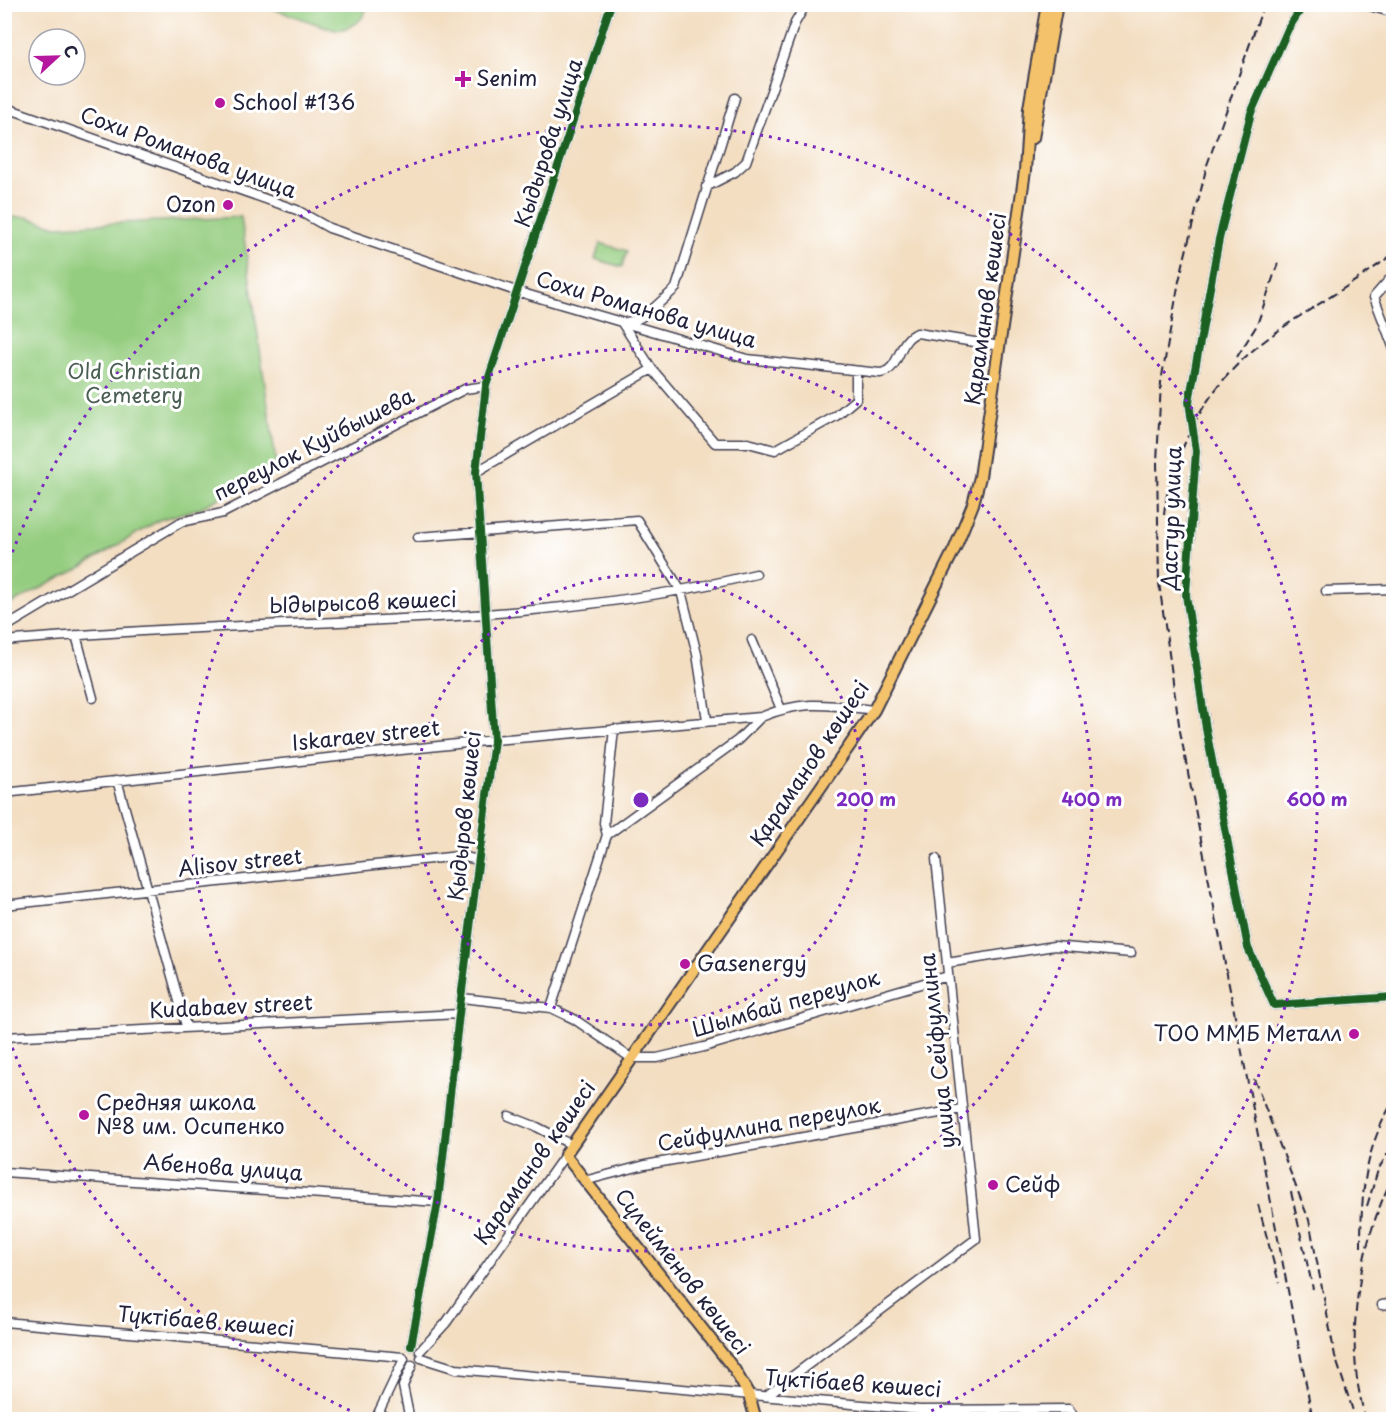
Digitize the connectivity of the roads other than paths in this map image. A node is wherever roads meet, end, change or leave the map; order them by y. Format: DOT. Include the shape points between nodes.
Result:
graph roads {
  1 [pos="611,4"];
  2 [pos="806,4"];
  3 [pos="1304,4"];
  4 [pos="1363,4"];
  5 [pos="1053,6"];
  6 [pos="1394,13"];
  7 [pos="735,98"];
  8 [pos="4,107"];
  9 [pos="706,188"];
  10 [pos="1394,279"];
  11 [pos="519,292"];
  12 [pos="622,322"];
  13 [pos="1000,346"];
  14 [pos="1394,349"];
  15 [pos="652,369"];
  16 [pos="856,371"];
  17 [pos="486,386"];
  18 [pos="476,472"];
  19 [pos="478,534"];
  20 [pos="418,537"];
  21 [pos="756,574"];
  22 [pos="1394,589"];
  23 [pos="681,591"];
  24 [pos="1326,591"];
  25 [pos="486,616"];
  26 [pos="4,628"];
  27 [pos="76,635"];
  28 [pos="752,640"];
  29 [pos="4,641"];
  30 [pos="93,698"];
  31 [pos="781,709"];
  32 [pos="873,710"];
  33 [pos="761,717"];
  34 [pos="707,720"];
  35 [pos="614,729"];
  36 [pos="494,740"];
  37 [pos="117,780"];
  38 [pos="4,793"];
  39 [pos="607,835"];
  40 [pos="936,859"];
  41 [pos="478,860"];
  42 [pos="149,891"];
  43 [pos="4,905"];
  44 [pos="1131,953"];
  45 [pos="947,963"];
  46 [pos="948,976"];
  47 [pos="1394,997"];
  48 [pos="462,998"];
  49 [pos="551,1008"];
  50 [pos="459,1014"];
  51 [pos="186,1026"];
  52 [pos="4,1037"];
  53 [pos="632,1058"];
  54 [pos="962,1109"];
  55 [pos="509,1116"];
  56 [pos="572,1146"];
  57 [pos="565,1155"];
  58 [pos="4,1172"];
  59 [pos="584,1180"];
  60 [pos="438,1202"];
  61 [pos="1394,1303"];
  62 [pos="1382,1305"];
  63 [pos="4,1322"];
  64 [pos="411,1346"];
  65 [pos="421,1354"];
  66 [pos="404,1358"];
  67 [pos="412,1365"];
  68 [pos="388,1388"];
  69 [pos="404,1394"];
  70 [pos="749,1395"];
  71 [pos="766,1396"];
  72 [pos="375,1419"];
  73 [pos="410,1419"];
  74 [pos="756,1419"];
  75 [pos="1076,1419"];
  1 -- 11 [label="street, Кыдырова улица"];
  2 -- 9 [label="street" via="795,23 746,162"];
  3 -- 47 [label="street, Дастур улица" via="1288,29 1251,113 1219,239 1189,402 1196,451 1186,596 1206,729 1248,948 1274,1005"];
  4 -- 6 [label="street"];
  5 -- 13 [label="main road, Қараманов көшесі" via="1029,108 1025,171"];
  7 -- 9 [label="street"];
  8 -- 11 [label="street, Сохи Романова улица" via="291,208 329,228"];
  9 -- 12 [label="street" via="676,288 636,320"];
  10 -- 14 [label="street" via="1374,297"];
  11 -- 12 [label="street, Сохи Романова улица"];
  11 -- 17 [label="street, Қыдыров көшесі"];
  12 -- 15 [label="street"];
  12 -- 16 [label="street, Сохи Романова улица" via="747,359"];
  13 -- 16 [label="street, Сохи Романова улица" via="916,333 909,337 887,372"];
  13 -- 32 [label="main road, Қараманов көшесі" via="973,504 955,548"];
  15 -- 16 [label="street" via="715,443 748,443 775,450 836,416 856,399"];
  15 -- 18 [label="street"];
  17 -- 18 [label="street, Қыдыров көшесі"];
  17 -- 26 [label="street, переулок Куйбышева" via="465,389 223,513 181,522"];
  18 -- 19 [label="street, Қыдыров көшесі"];
  19 -- 20 [label="street"];
  19 -- 23 [label="street" via="637,520"];
  19 -- 25 [label="street, Қыдыров көшесі"];
  21 -- 23 [label="street, Ыдырысов көшесі"];
  22 -- 24 [label="street"];
  23 -- 25 [label="street, Ыдырысов көшесі"];
  23 -- 34 [label="street" via="698,654"];
  25 -- 27 [label="street, Ыдырысов көшесі"];
  25 -- 36 [label="street, Қыдыров көшесі"];
  27 -- 29 [label="street, Ыдырысов көшесі"];
  27 -- 30 [label="street"];
  28 -- 31 [label="street"];
  31 -- 32 [label="street, Iskaraev street" via="824,704"];
  31 -- 33 [label="street, Iskaraev street"];
  32 -- 53 [label="main road, Қараманов көшесі"];
  33 -- 34 [label="street, Iskaraev street"];
  33 -- 39 [label="street" via="738,740"];
  34 -- 35 [label="street, Iskaraev street"];
  35 -- 36 [label="street, Iskaraev street"];
  35 -- 39 [label="street" via="604,823"];
  36 -- 37 [label="street, Iskaraev street"];
  36 -- 41 [label="street, Қыдыров көшесі"];
  37 -- 38 [label="street, Iskaraev street"];
  37 -- 42 [label="street"];
  39 -- 49 [label="street"];
  40 -- 45 [label="street, улица Сейфуллина"];
  41 -- 42 [label="street, Alisov street" via="459,856"];
  41 -- 48 [label="street, Қыдыров көшесі"];
  42 -- 43 [label="street, Alisov street"];
  42 -- 51 [label="street"];
  44 -- 45 [label="street" via="1054,946"];
  45 -- 46 [label="street, улица Сейфуллина"];
  46 -- 53 [label="street, Шымбай переулок" via="704,1047 657,1058"];
  46 -- 54 [label="street, улица Сейфуллина"];
  48 -- 49 [label="street"];
  48 -- 50 [label="street, Қыдыров көшесі"];
  49 -- 53 [label="street"];
  50 -- 51 [label="street, Kudabaev street"];
  50 -- 60 [label="street, Қыдыров көшесі"];
  51 -- 52 [label="street, Kudabaev street"];
  53 -- 56 [label="main road, Қараманов көшесі"];
  54 -- 59 [label="street, Сейфуллина переулок" via="645,1165"];
  54 -- 71 [label="street, улица Сейфуллина" via="976,1239"];
  55 -- 56 [label="street"];
  56 -- 57 [label="main road, Қараманов көшесі"];
  57 -- 59 [label="main road, Сүлейменов көшесі"];
  57 -- 65 [label="street, Қараманов көшесі"];
  58 -- 60 [label="street, Абенова улица"];
  59 -- 70 [label="main road, Сүлейменов көшесі" via="734,1369"];
  60 -- 64 [label="street, Қыдыров көшесі"];
  61 -- 62 [label="street"];
  63 -- 66 [label="street, Түктібаев көшесі"];
  64 -- 65 [label="street, Түктібаев көшесі"];
  64 -- 66 [label="street"];
  65 -- 67 [label="street, Қараманов көшесі"];
  65 -- 70 [label="street, Түктібаев көшесі" via="456,1369"];
  66 -- 67 [label="street"];
  66 -- 68 [label="street"];
  67 -- 69 [label="street" via="404,1379"];
  68 -- 69 [label="street"];
  68 -- 72 [label="street"];
  69 -- 73 [label="street"];
  70 -- 71 [label="street, Түктібаев көшесі"];
  70 -- 74 [label="main road, Сүлейменов көшесі"];
  71 -- 75 [label="street, Түктібаев көшесі" via="920,1410 1069,1409"];
}
